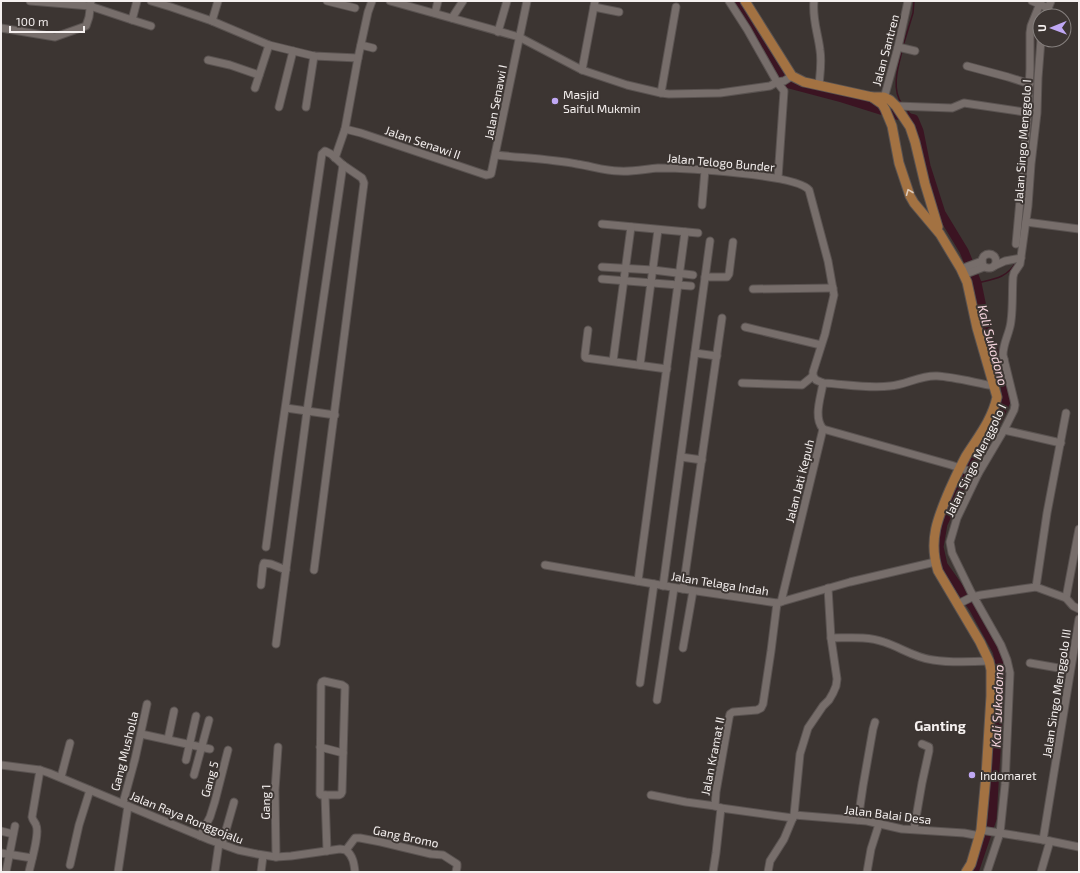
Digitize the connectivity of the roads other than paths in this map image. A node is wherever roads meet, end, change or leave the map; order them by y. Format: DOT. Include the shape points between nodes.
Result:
graph roads {
  1 [pos="30,1"];
  2 [pos="137,1"];
  3 [pos="151,1"];
  4 [pos="218,1"];
  5 [pos="327,1"];
  6 [pos="372,1"];
  7 [pos="390,1"];
  8 [pos="438,1"];
  9 [pos="463,1"];
  10 [pos="507,1"];
  11 [pos="527,1"];
  12 [pos="729,1"];
  13 [pos="745,1"];
  14 [pos="814,1"];
  15 [pos="908,1"];
  16 [pos="90,4"];
  17 [pos="594,4"];
  18 [pos="1043,4"];
  19 [pos="676,6"];
  20 [pos="355,8"];
  21 [pos="619,12"];
  22 [pos="435,13"];
  23 [pos="452,18"];
  24 [pos="132,20"];
  25 [pos="212,22"];
  26 [pos="152,26"];
  27 [pos="1,28"];
  28 [pos="498,32"];
  29 [pos="519,37"];
  30 [pos="269,45"];
  31 [pos="361,45"];
  32 [pos="901,47"];
  33 [pos="373,48"];
  34 [pos="1039,48"];
  35 [pos="293,51"];
  36 [pos="915,51"];
  37 [pos="314,56"];
  38 [pos="358,58"];
  39 [pos="208,60"];
  40 [pos="967,66"];
  41 [pos="582,70"];
  42 [pos="259,75"];
  43 [pos="786,79"];
  44 [pos="1030,84"];
  45 [pos="819,85"];
  46 [pos="255,88"];
  47 [pos="661,93"];
  48 [pos="884,103"];
  49 [pos="278,107"];
  50 [pos="306,107"];
  51 [pos="900,107"];
  52 [pos="1033,113"];
  53 [pos="905,120"];
  54 [pos="892,124"];
  55 [pos="345,128"];
  56 [pos="496,155"];
  57 [pos="335,158"];
  58 [pos="343,165"];
  59 [pos="705,170"];
  60 [pos="493,172"];
  61 [pos="778,178"];
  62 [pos="702,205"];
  63 [pos="932,210"];
  64 [pos="923,213"];
  65 [pos="1026,222"];
  66 [pos="602,224"];
  67 [pos="631,226"];
  68 [pos="1079,229"];
  69 [pos="658,230"];
  70 [pos="685,232"];
  71 [pos="698,233"];
  72 [pos="940,234"];
  73 [pos="1020,240"];
  74 [pos="710,241"];
  75 [pos="733,242"];
  76 [pos="994,258"];
  77 [pos="1018,259"];
  78 [pos="1005,261"];
  79 [pos="980,265"];
  80 [pos="994,266"];
  81 [pos="602,267"];
  82 [pos="626,269"];
  83 [pos="653,270"];
  84 [pos="963,271"];
  85 [pos="680,273"];
  86 [pos="693,275"];
  87 [pos="705,277"];
  88 [pos="602,279"];
  89 [pos="624,282"];
  90 [pos="651,283"];
  91 [pos="678,285"];
  92 [pos="691,286"];
  93 [pos="753,289"];
  94 [pos="833,291"];
  95 [pos="722,318"];
  96 [pos="745,327"];
  97 [pos="588,330"];
  98 [pos="821,345"];
  99 [pos="695,353"];
  100 [pos="717,356"];
  101 [pos="1002,359"];
  102 [pos="613,361"];
  103 [pos="988,364"];
  104 [pos="640,365"];
  105 [pos="667,369"];
  106 [pos="813,376"];
  107 [pos="742,383"];
  108 [pos="822,383"];
  109 [pos="994,386"];
  110 [pos="286,408"];
  111 [pos="307,411"];
  112 [pos="1066,413"];
  113 [pos="335,415"];
  114 [pos="823,429"];
  115 [pos="1004,430"];
  116 [pos="1061,444"];
  117 [pos="681,457"];
  118 [pos="702,460"];
  119 [pos="961,468"];
  120 [pos="976,474"];
  121 [pos="1079,529"];
  122 [pos="266,547"];
  123 [pos="935,562"];
  124 [pos="545,565"];
  125 [pos="287,568"];
  126 [pos="314,570"];
  127 [pos="638,581"];
  128 [pos="654,584"];
  129 [pos="261,585"];
  130 [pos="663,586"];
  131 [pos="1036,587"];
  132 [pos="674,588"];
  133 [pos="828,588"];
  134 [pos="683,589"];
  135 [pos="692,593"];
  136 [pos="973,597"];
  137 [pos="1066,598"];
  138 [pos="779,603"];
  139 [pos="959,603"];
  140 [pos="1079,609"];
  141 [pos="1079,620"];
  142 [pos="831,638"];
  143 [pos="276,644"];
  144 [pos="683,648"];
  145 [pos="989,661"];
  146 [pos="1030,663"];
  147 [pos="1070,670"];
  148 [pos="640,683"];
  149 [pos="657,700"];
  150 [pos="147,704"];
  151 [pos="174,711"];
  152 [pos="733,712"];
  153 [pos="196,716"];
  154 [pos="209,720"];
  155 [pos="875,722"];
  156 [pos="140,734"];
  157 [pos="168,739"];
  158 [pos="70,743"];
  159 [pos="190,744"];
  160 [pos="922,744"];
  161 [pos="278,747"];
  162 [pos="320,747"];
  163 [pos="206,748"];
  164 [pos="228,750"];
  165 [pos="343,753"];
  166 [pos="186,760"];
  167 [pos="1,765"];
  168 [pos="40,770"];
  169 [pos="194,776"];
  170 [pos="61,777"];
  171 [pos="90,790"];
  172 [pos="652,795"];
  173 [pos="325,796"];
  174 [pos="234,802"];
  175 [pos="125,804"];
  176 [pos="718,807"];
  177 [pos="794,816"];
  178 [pos="858,820"];
  179 [pos="879,824"];
  180 [pos="15,826"];
  181 [pos="914,829"];
  182 [pos="1,831"];
  183 [pos="981,832"];
  184 [pos="998,833"];
  185 [pos="13,834"];
  186 [pos="200,836"];
  187 [pos="1046,841"];
  188 [pos="221,844"];
  189 [pos="1079,848"];
  190 [pos="346,850"];
  191 [pos="327,851"];
  192 [pos="1,853"];
  193 [pos="9,855"];
  194 [pos="264,856"];
  195 [pos="276,857"];
  196 [pos="32,858"];
  197 [pos="70,865"];
  198 [pos="215,871"];
  199 [pos="6,872"];
  200 [pos="29,872"];
  201 [pos="118,872"];
  202 [pos="261,872"];
  203 [pos="355,872"];
  204 [pos="456,872"];
  205 [pos="713,872"];
  206 [pos="768,872"];
  207 [pos="867,872"];
  208 [pos="966,872"];
  209 [pos="987,872"];
  210 [pos="1041,872"];
  1 -- 16 [label="street"];
  2 -- 24 [label="street"];
  3 -- 25 [label="street"];
  4 -- 25 [label="street"];
  5 -- 20 [label="street"];
  6 -- 31 [label="street"];
  7 -- 22 [label="street"];
  8 -- 22 [label="street"];
  9 -- 23 [label="street"];
  10 -- 28 [label="street"];
  11 -- 29 [label="street, Jalan Senawi I"];
  12 -- 43 [label="street" via="746,29"];
  13 -- 43 [label="main road"];
  14 -- 45 [label="street" via="813,12 821,62"];
  15 -- 32 [label="street, Jalan Santren"];
  16 -- 24 [label="street"];
  16 -- 27 [label="street" via="86,26 56,37"];
  17 -- 21 [label="street"];
  17 -- 41 [label="street"];
  18 -- 44 [label="street" via="1031,26"];
  19 -- 47 [label="street"];
  22 -- 23 [label="street"];
  23 -- 28 [label="street"];
  24 -- 26 [label="street"];
  25 -- 30 [label="street"];
  28 -- 29 [label="street"];
  29 -- 41 [label="street"];
  29 -- 56 [label="street, Jalan Senawi I"];
  30 -- 35 [label="street"];
  30 -- 42 [label="street"];
  31 -- 33 [label="street"];
  31 -- 38 [label="street"];
  32 -- 36 [label="street"];
  32 -- 48 [label="street, Jalan Santren"];
  34 -- 52 [label="street, Jalan Singo Menggolo I"];
  35 -- 37 [label="street"];
  35 -- 49 [label="street"];
  37 -- 38 [label="street"];
  37 -- 50 [label="street"];
  38 -- 55 [label="street"];
  39 -- 42 [label="street"];
  40 -- 44 [label="street"];
  41 -- 47 [label="street"];
  42 -- 46 [label="street"];
  43 -- 45 [label="main road"];
  43 -- 47 [label="street" via="770,86 720,93"];
  43 -- 61 [label="street"];
  44 -- 52 [label="street"];
  45 -- 48 [label="main road" via="872,97"];
  48 -- 51 [label="main road" via="890,100"];
  48 -- 54 [label="main road"];
  51 -- 52 [label="street" via="952,108 964,103"];
  51 -- 53 [label="main road"];
  52 -- 65 [label="street, Jalan Singo Menggolo I"];
  52 -- 73 [label="street"];
  53 -- 54 [label="main road"];
  53 -- 63 [label="main road" via="914,138"];
  64 -- 54 [label="main road, one-way" via="914,203 905,183"];
  55 -- 57 [label="street"];
  55 -- 60 [label="street, Jalan Senawi II" via="486,175"];
  56 -- 59 [label="street, Jalan Telogo Bunder" via="619,171 658,168"];
  56 -- 60 [label="street, Jalan Senawi I"];
  57 -- 58 [label="street"];
  57 -- 110 [label="street" via="325,151 322,154"];
  58 -- 111 [label="street"];
  58 -- 113 [label="street" via="362,178 364,183"];
  59 -- 61 [label="street, Jalan Telogo Bunder"];
  59 -- 62 [label="street"];
  61 -- 94 [label="street, Jalan Telogo Bunder" via="803,184 809,190 828,261"];
  63 -- 64 [label="main road"];
  63 -- 72 [label="main road"];
  64 -- 72 [label="main road"];
  65 -- 68 [label="street"];
  65 -- 73 [label="street, Jalan Singo Menggolo I"];
  66 -- 67 [label="street"];
  67 -- 69 [label="street"];
  67 -- 82 [label="street"];
  69 -- 70 [label="street"];
  69 -- 83 [label="street"];
  70 -- 71 [label="street"];
  70 -- 85 [label="street"];
  72 -- 84 [label="main road"];
  73 -- 77 [label="street, Jalan Singo Menggolo I"];
  74 -- 87 [label="street"];
  75 -- 87 [label="street" via="728,277"];
  76 -- 78 [label="street"];
  76 -- 79 [label="street" via="991,255 983,257"];
  76 -- 80 [label="street"];
  77 -- 78 [label="street"];
  77 -- 101 [label="street, Jalan Singo Menggolo I" via="1020,264 1013,277 1011,321"];
  78 -- 80 [label="street"];
  79 -- 80 [label="street" via="988,268"];
  79 -- 84 [label="street"];
  81 -- 82 [label="street"];
  82 -- 83 [label="street"];
  82 -- 89 [label="street"];
  83 -- 85 [label="street"];
  83 -- 90 [label="street"];
  84 -- 103 [label="main road"];
  85 -- 86 [label="street"];
  85 -- 91 [label="street"];
  87 -- 99 [label="street"];
  88 -- 89 [label="street"];
  89 -- 90 [label="street"];
  89 -- 102 [label="street"];
  90 -- 91 [label="street"];
  90 -- 104 [label="street"];
  91 -- 92 [label="street"];
  91 -- 105 [label="street"];
  93 -- 94 [label="street"];
  94 -- 98 [label="street"];
  95 -- 100 [label="street"];
  96 -- 98 [label="street"];
  97 -- 102 [label="street" via="585,358"];
  98 -- 106 [label="street"];
  99 -- 100 [label="street"];
  99 -- 117 [label="street"];
  100 -- 118 [label="street"];
  101 -- 103 [label="street"];
  101 -- 115 [label="street, Jalan Singo Menggolo I" via="1015,405"];
  102 -- 104 [label="street"];
  103 -- 109 [label="main road"];
  104 -- 105 [label="street"];
  105 -- 127 [label="street"];
  106 -- 107 [label="street" via="802,385"];
  106 -- 108 [label="street"];
  108 -- 109 [label="street" via="888,387 937,376"];
  108 -- 114 [label="street" via="818,419"];
  109 -- 119 [label="main road" via="997,397 994,408"];
  110 -- 111 [label="street"];
  110 -- 122 [label="street"];
  111 -- 113 [label="street"];
  111 -- 125 [label="street"];
  112 -- 116 [label="street"];
  113 -- 126 [label="street"];
  114 -- 119 [label="street, Jalan Jati Kepuh"];
  114 -- 138 [label="street, Jalan Jati Kepuh"];
  115 -- 116 [label="street"];
  115 -- 120 [label="street, Jalan Singo Menggolo I"];
  116 -- 131 [label="street"];
  117 -- 118 [label="street"];
  117 -- 130 [label="street"];
  118 -- 134 [label="street"];
  119 -- 120 [label="street, Jalan Jati Kepuh"];
  119 -- 123 [label="main road" via="936,524"];
  120 -- 136 [label="street, Jalan Singo Menggolo I" via="957,518 950,542 952,553"];
  121 -- 137 [label="street"];
  123 -- 133 [label="street, Jalan Telaga Indah"];
  123 -- 139 [label="main road"];
  124 -- 127 [label="street, Jalan Telaga Indah"];
  125 -- 129 [label="street" via="264,563"];
  125 -- 143 [label="street"];
  127 -- 128 [label="street, Jalan Telaga Indah"];
  128 -- 130 [label="street, Jalan Telaga Indah"];
  128 -- 148 [label="street"];
  130 -- 132 [label="street, Jalan Telaga Indah"];
  131 -- 136 [label="street"];
  131 -- 137 [label="street"];
  132 -- 134 [label="street, Jalan Telaga Indah"];
  132 -- 149 [label="street"];
  133 -- 138 [label="street, Jalan Telaga Indah"];
  133 -- 142 [label="street"];
  134 -- 135 [label="street, Jalan Telaga Indah"];
  135 -- 138 [label="street, Jalan Telaga Indah"];
  135 -- 144 [label="street"];
  136 -- 139 [label="street"];
  136 -- 184 [label="street, Jalan Singo Menggolo I" via="1002,645 1010,673 1005,785"];
  137 -- 140 [label="street"];
  138 -- 152 [label="street, Jalan Jati Kepuh" via="762,706 757,710"];
  139 -- 145 [label="main road"];
  141 -- 147 [label="street, Jalan Singo Menggolo III"];
  142 -- 145 [label="street" via="882,641 916,656 933,660"];
  142 -- 177 [label="street" via="836,686 829,700 815,716 803,742"];
  145 -- 183 [label="main road" via="991,696"];
  146 -- 147 [label="street"];
  147 -- 187 [label="street, Jalan Singo Menggolo III"];
  150 -- 156 [label="street, Gang Musholla"];
  151 -- 157 [label="street"];
  152 -- 176 [label="street, Jalan Kramat II" via="729,718 716,792"];
  153 -- 159 [label="street"];
  154 -- 163 [label="street"];
  155 -- 178 [label="street"];
  156 -- 157 [label="street"];
  156 -- 175 [label="street, Gang Musholla"];
  157 -- 159 [label="street"];
  158 -- 170 [label="street"];
  159 -- 163 [label="street"];
  159 -- 166 [label="street"];
  160 -- 181 [label="street" via="929,748 929,751"];
  161 -- 195 [label="street, Gang 1" via="275,790"];
  162 -- 165 [label="street"];
  162 -- 165 [label="street" via="322,683 342,685 345,687"];
  162 -- 173 [label="street" via="320,794"];
  163 -- 169 [label="street"];
  164 -- 186 [label="street, Gang 5" via="212,812"];
  165 -- 173 [label="street" via="341,794"];
  167 -- 168 [label="street, Jalan Raya Ronggojalu"];
  168 -- 170 [label="street, Jalan Raya Ronggojalu"];
  168 -- 196 [label="street" via="32,817 37,825 37,833"];
  170 -- 171 [label="street, Jalan Raya Ronggojalu"];
  171 -- 175 [label="street, Jalan Raya Ronggojalu"];
  171 -- 197 [label="street"];
  172 -- 176 [label="street, Jalan Balai Desa"];
  173 -- 191 [label="street"];
  174 -- 188 [label="street"];
  175 -- 186 [label="street, Jalan Raya Ronggojalu"];
  175 -- 201 [label="street, Gang Musholla"];
  176 -- 177 [label="street, Jalan Balai Desa"];
  176 -- 205 [label="street, Jalan Kramat II"];
  177 -- 178 [label="street, Jalan Balai Desa"];
  177 -- 206 [label="street" via="770,861"];
  178 -- 179 [label="street, Jalan Balai Desa"];
  179 -- 181 [label="street, Jalan Balai Desa"];
  179 -- 207 [label="street"];
  180 -- 185 [label="street"];
  181 -- 183 [label="street, Jalan Balai Desa"];
  182 -- 185 [label="street"];
  183 -- 184 [label="street, Jalan Balai Desa"];
  183 -- 208 [label="main road"];
  184 -- 187 [label="street, Jalan Balai Desa"];
  184 -- 209 [label="street, Jalan Singo Menggolo I"];
  185 -- 193 [label="street"];
  186 -- 188 [label="street, Jalan Raya Ronggojalu"];
  187 -- 189 [label="street, Jalan Balai Desa"];
  187 -- 210 [label="street, Jalan Singo Menggolo III"];
  188 -- 194 [label="street, Jalan Raya Ronggojalu"];
  188 -- 198 [label="street"];
  190 -- 191 [label="street, Jalan Raya Ronggojalu"];
  190 -- 203 [label="street" via="352,858"];
  190 -- 204 [label="street, Gang Bromo" via="355,838 381,842 445,855 457,864"];
  191 -- 195 [label="street, Jalan Raya Ronggojalu"];
  192 -- 193 [label="street"];
  193 -- 196 [label="street"];
  193 -- 199 [label="street"];
  194 -- 195 [label="street, Jalan Raya Ronggojalu"];
  194 -- 202 [label="street"];
  196 -- 200 [label="street"];
}
